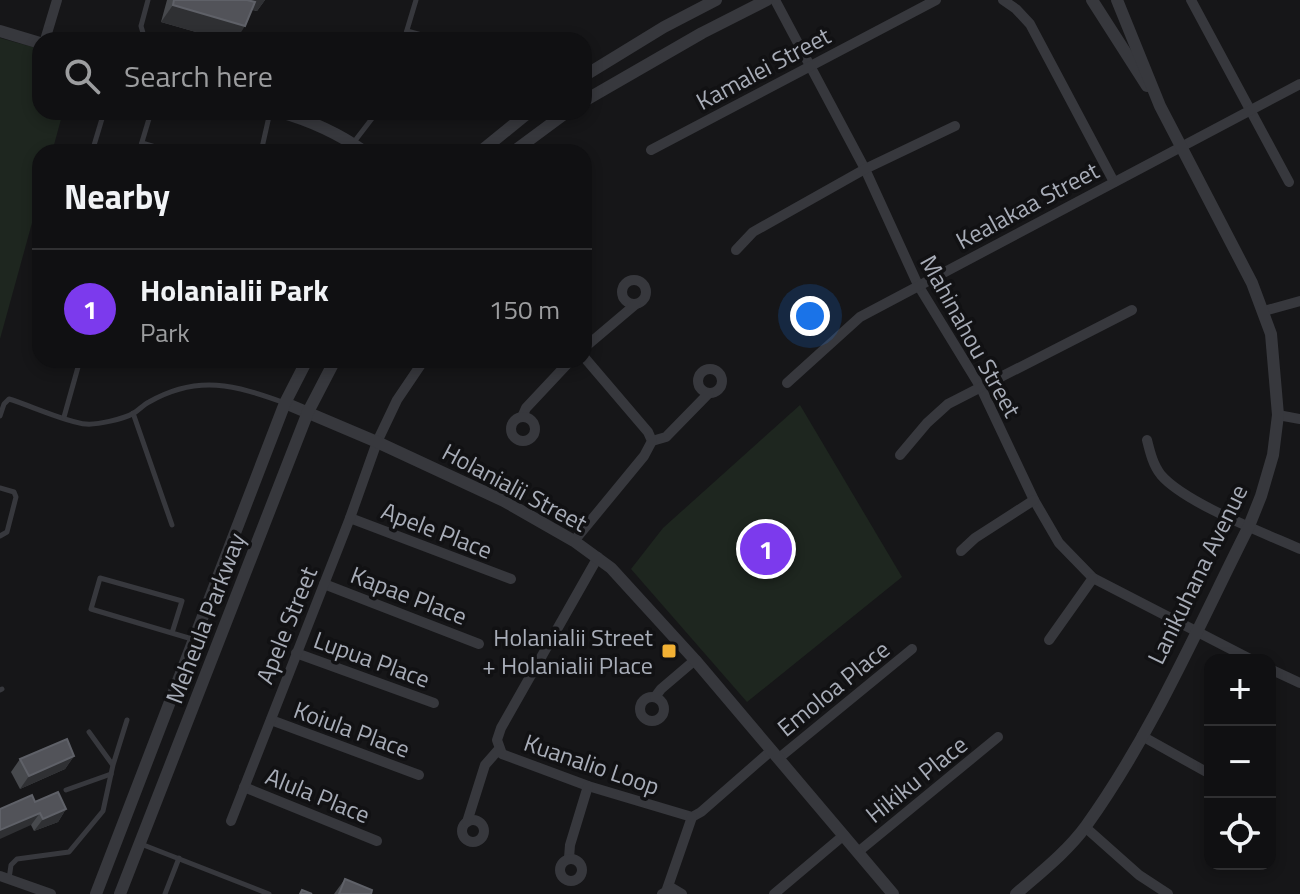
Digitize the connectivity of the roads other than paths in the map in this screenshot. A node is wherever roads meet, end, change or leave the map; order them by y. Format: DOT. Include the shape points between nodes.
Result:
graph roads {
  1 [pos="57,0"];
  2 [pos="148,0"];
  3 [pos="416,0"];
  4 [pos="716,0"];
  5 [pos="767,0"];
  6 [pos="775,0"];
  7 [pos="936,0"];
  8 [pos="1003,0"];
  9 [pos="1092,0"];
  10 [pos="1117,0"];
  11 [pos="1191,0"];
  12 [pos="0,31"];
  13 [pos="407,31"];
  14 [pos="46,32"];
  15 [pos="143,32"];
  16 [pos="411,32"];
  17 [pos="32,39"];
  18 [pos="809,66"];
  19 [pos="592,71"];
  20 [pos="1300,84"];
  21 [pos="592,96"];
  22 [pos="1160,106"];
  23 [pos="1249,110"];
  24 [pos="102,120"];
  25 [pos="149,120"];
  26 [pos="268,120"];
  27 [pos="308,120"];
  28 [pos="371,120"];
  29 [pos="519,120"];
  30 [pos="556,120"];
  31 [pos="955,126"];
  32 [pos="142,143"];
  33 [pos="353,143"];
  34 [pos="94,144"];
  35 [pos="145,144"];
  36 [pos="263,144"];
  37 [pos="490,144"];
  38 [pos="524,144"];
  39 [pos="1182,148"];
  40 [pos="651,150"];
  41 [pos="865,169"];
  42 [pos="1114,182"];
  43 [pos="1289,182"];
  44 [pos="736,250"];
  45 [pos="918,285"];
  46 [pos="1300,301"];
  47 [pos="636,304"];
  48 [pos="1132,310"];
  49 [pos="1264,311"];
  50 [pos="592,341"];
  51 [pos="592,366"];
  52 [pos="78,368"];
  53 [pos="303,368"];
  54 [pos="331,368"];
  55 [pos="419,368"];
  56 [pos="564,368"];
  57 [pos="787,383"];
  58 [pos="981,388"];
  59 [pos="709,393"];
  60 [pos="285,403"];
  61 [pos="308,412"];
  62 [pos="133,413"];
  63 [pos="1278,415"];
  64 [pos="0,416"];
  65 [pos="64,417"];
  66 [pos="522,417"];
  67 [pos="1300,419"];
  68 [pos="1147,440"];
  69 [pos="652,441"];
  70 [pos="377,442"];
  71 [pos="900,455"];
  72 [pos="0,488"];
  73 [pos="1034,500"];
  74 [pos="350,518"];
  75 [pos="172,525"];
  76 [pos="1249,526"];
  77 [pos="0,536"];
  78 [pos="574,541"];
  79 [pos="1300,549"];
  80 [pos="961,551"];
  81 [pos="598,557"];
  82 [pos="1093,578"];
  83 [pos="511,579"];
  84 [pos="324,584"];
  85 [pos="1196,631"];
  86 [pos="172,633"];
  87 [pos="195,640"];
  88 [pos="1049,640"];
  89 [pos="479,644"];
  90 [pos="912,649"];
  91 [pos="296,653"];
  92 [pos="1240,654"];
  93 [pos="695,660"];
  94 [pos="1276,672"];
  95 [pos="1300,683"];
  96 [pos="655,697"];
  97 [pos="434,703"];
  98 [pos="127,720"];
  99 [pos="271,720"];
  100 [pos="89,732"];
  101 [pos="1142,736"];
  102 [pos="998,737"];
  103 [pos="499,749"];
  104 [pos="776,754"];
  105 [pos="113,765"];
  106 [pos="1204,771"];
  107 [pos="112,774"];
  108 [pos="419,775"];
  109 [pos="588,786"];
  110 [pos="244,787"];
  111 [pos="66,790"];
  112 [pos="692,817"];
  113 [pos="231,821"];
  114 [pos="467,822"];
  115 [pos="1085,827"];
  116 [pos="844,835"];
  117 [pos="377,841"];
  118 [pos="140,843"];
  119 [pos="858,852"];
  120 [pos="179,858"];
  121 [pos="569,858"];
  122 [pos="5,878"];
  123 [pos="665,892"];
  124 [pos="15,894"];
  125 [pos="51,894"];
  126 [pos="96,894"];
  127 [pos="120,894"];
  128 [pos="165,894"];
  129 [pos="269,894"];
  130 [pos="682,894"];
  131 [pos="774,894"];
  132 [pos="893,894"];
  133 [pos="1016,894"];
  134 [pos="1168,894"];
  1 -- 14 [label="street"];
  2 -- 15 [label="lane"];
  3 -- 13 [label="lane"];
  4 -- 19 [label="street"];
  5 -- 21 [label="street"];
  6 -- 18 [label="street, Mahinahou Street"];
  7 -- 18 [label="street, Kamalei Street"];
  8 -- 42 [label="street" via="1030,24"];
  9 -- 22 [label="street, Lanikuhana Avenue"];
  10 -- 22 [label="street, Lanikuhana Avenue"];
  11 -- 23 [label="street"];
  12 -- 17 [label="street"];
  13 -- 16 [label="lane"];
  18 -- 40 [label="street, Kamalei Street"];
  18 -- 41 [label="street, Mahinahou Street"];
  20 -- 23 [label="street, Kealakaa Street"];
  22 -- 39 [label="street, Lanikuhana Avenue"];
  23 -- 39 [label="street, Kealakaa Street"];
  23 -- 43 [label="street"];
  24 -- 34 [label="lane"];
  25 -- 32 [label="lane"];
  26 -- 36 [label="lane"];
  27 -- 33 [label="street"];
  28 -- 33 [label="lane"];
  29 -- 37 [label="street"];
  30 -- 38 [label="street"];
  31 -- 41 [label="street"];
  32 -- 35 [label="lane"];
  39 -- 42 [label="street, Kealakaa Street"];
  39 -- 49 [label="street, Lanikuhana Avenue"];
  41 -- 44 [label="street" via="753,232"];
  41 -- 45 [label="street, Mahinahou Street"];
  42 -- 45 [label="street, Kealakaa Street"];
  45 -- 57 [label="street, Kealakaa Street" via="860,317"];
  45 -- 58 [label="street, Mahinahou Street"];
  46 -- 49 [label="street"];
  47 -- 50 [label="street"];
  48 -- 58 [label="street"];
  49 -- 63 [label="street, Lanikuhana Avenue" via="1274,349"];
  51 -- 69 [label="street"];
  52 -- 65 [label="lane"];
  53 -- 60 [label="street, Meheula Parkway"];
  54 -- 61 [label="street, Meheula Parkway"];
  55 -- 70 [label="street, Apele Street"];
  56 -- 66 [label="street"];
  58 -- 71 [label="street" via="948,404"];
  58 -- 73 [label="street, Mahinahou Street"];
  59 -- 69 [label="street" via="666,437"];
  60 -- 61 [label="street, Holanialii Street"];
  60 -- 62 [label="lane, Holanialii Street" via="250,390 198,383"];
  60 -- 87 [label="street, Meheula Parkway"];
  61 -- 70 [label="street, Holanialii Street"];
  61 -- 118 [label="street, Meheula Parkway"];
  62 -- 65 [label="lane, Holanialii Street" via="86,424"];
  62 -- 75 [label="lane"];
  63 -- 67 [label="street"];
  63 -- 76 [label="street, Lanikuhana Avenue" via="1273,455"];
  64 -- 65 [label="lane, Holanialii Street" via="9,399"];
  68 -- 76 [label="street" via="1160,473 1174,487"];
  69 -- 78 [label="street"];
  70 -- 74 [label="street, Apele Street"];
  70 -- 78 [label="street, Holanialii Street" via="504,501"];
  72 -- 77 [label="lane" via="16,497 7,532"];
  73 -- 80 [label="street"];
  73 -- 82 [label="street, Mahinahou Street" via="1059,543"];
  74 -- 83 [label="street, Apele Place"];
  74 -- 84 [label="street, Apele Street"];
  76 -- 79 [label="street"];
  76 -- 85 [label="street, Lanikuhana Avenue"];
  78 -- 81 [label="street, Holanialii Street"];
  81 -- 93 [label="street, Holanialii Street"];
  81 -- 103 [label="street, Kuanalio Loop" via="501,728"];
  82 -- 85 [label="street, Mahinahou Street"];
  82 -- 88 [label="street"];
  84 -- 89 [label="street, Kapae Place"];
  84 -- 91 [label="street, Apele Street"];
  85 -- 92 [label="street, Mahinahou Street"];
  85 -- 101 [label="street, Lanikuhana Avenue"];
  86 -- 86 [label="lane" via="91,609 100,578 182,601"];
  86 -- 87 [label="lane"];
  87 -- 126 [label="street, Meheula Parkway"];
  90 -- 104 [label="street, Emoloa Place"];
  91 -- 97 [label="street, Lupua Place"];
  91 -- 99 [label="street, Apele Street"];
  93 -- 96 [label="street"];
  93 -- 104 [label="street, Holanialii Street"];
  94 -- 95 [label="street"];
  98 -- 105 [label="lane"];
  99 -- 108 [label="street, Koiula Place"];
  99 -- 110 [label="street, Apele Street"];
  100 -- 105 [label="lane"];
  101 -- 106 [label="street"];
  101 -- 115 [label="street, Lanikuhana Avenue"];
  102 -- 119 [label="street, Hikiku Place"];
  103 -- 109 [label="street, Kuanalio Loop"];
  103 -- 114 [label="street" via="485,765"];
  104 -- 112 [label="street"];
  104 -- 116 [label="street, Holanialii Street"];
  105 -- 107 [label="lane"];
  107 -- 111 [label="lane"];
  107 -- 122 [label="lane" via="103,811 69,852 17,859"];
  109 -- 112 [label="street, Kuanalio Loop"];
  109 -- 121 [label="street"];
  110 -- 113 [label="street, Apele Street"];
  110 -- 117 [label="street, Alula Place"];
  112 -- 123 [label="street"];
  115 -- 133 [label="street, Lanikuhana Avenue"];
  115 -- 134 [label="street"];
  116 -- 119 [label="street, Holanialii Street"];
  116 -- 131 [label="street"];
  118 -- 120 [label="lane"];
  118 -- 127 [label="street, Meheula Parkway"];
  119 -- 132 [label="street, Holanialii Street"];
  120 -- 128 [label="lane"];
  120 -- 129 [label="lane"];
  122 -- 124 [label="street"];
  122 -- 125 [label="street"];
  123 -- 130 [label="street" via="677,889"];
}
